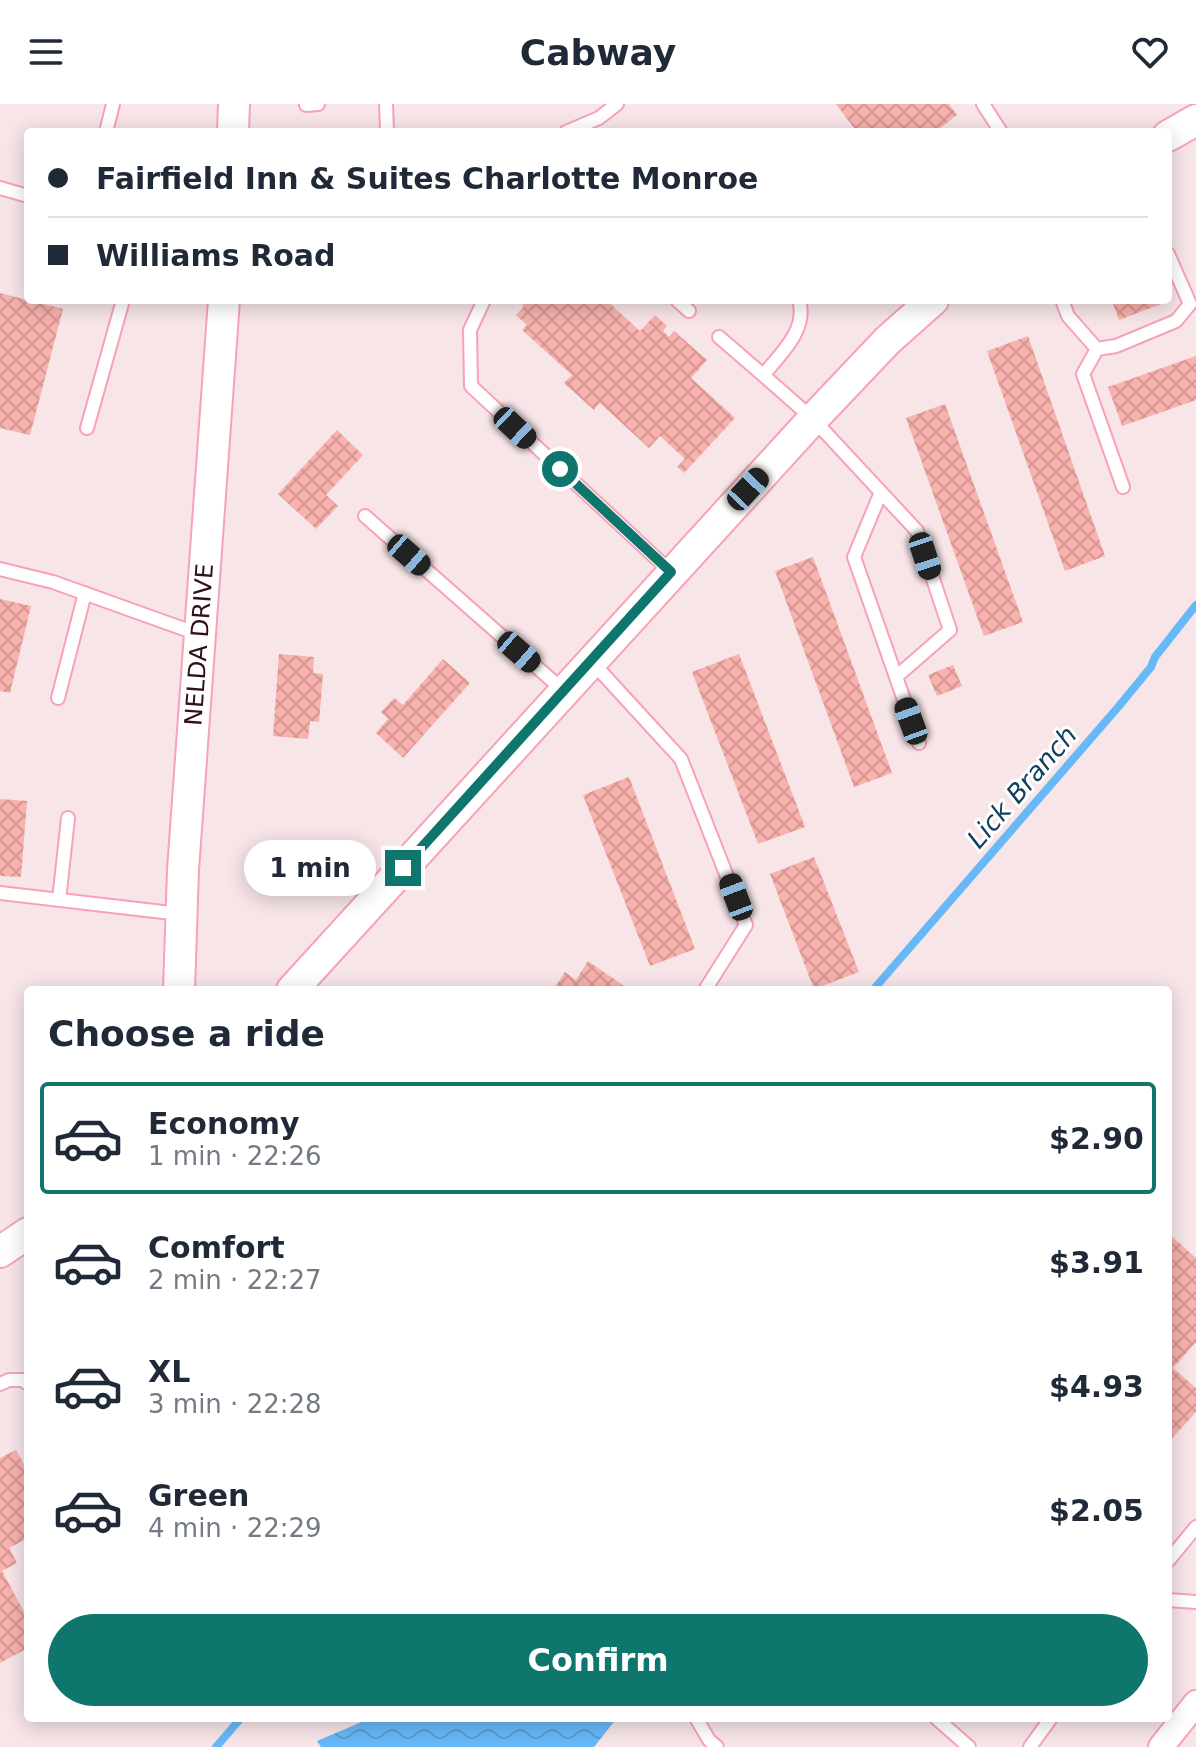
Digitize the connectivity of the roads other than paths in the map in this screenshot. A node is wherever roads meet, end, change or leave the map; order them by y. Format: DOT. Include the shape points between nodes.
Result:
graph roads {
  1 [pos="113,104"];
  2 [pos="234,104"];
  3 [pos="318,104"];
  4 [pos="386,104"];
  5 [pos="617,104"];
  6 [pos="983,104"];
  7 [pos="306,105"];
  8 [pos="1196,120"];
  9 [pos="107,128"];
  10 [pos="233,128"];
  11 [pos="387,128"];
  12 [pos="575,128"];
  13 [pos="998,128"];
  14 [pos="1172,134"];
  15 [pos="0,188"];
  16 [pos="24,195"];
  17 [pos="1172,263"];
  18 [pos="122,304"];
  19 [pos="224,304"];
  20 [pos="482,304"];
  21 [pos="681,304"];
  22 [pos="799,304"];
  23 [pos="928,304"];
  24 [pos="1064,304"];
  25 [pos="689,311"];
  26 [pos="719,337"];
  27 [pos="1097,349"];
  28 [pos="763,375"];
  29 [pos="813,419"];
  30 [pos="87,428"];
  31 [pos="1123,487"];
  32 [pos="881,492"];
  33 [pos="365,516"];
  34 [pos="0,569"];
  35 [pos="671,572"];
  36 [pos="85,593"];
  37 [pos="200,635"];
  38 [pos="591,660"];
  39 [pos="896,677"];
  40 [pos="564,691"];
  41 [pos="58,698"];
  42 [pos="919,743"];
  43 [pos="68,818"];
  44 [pos="0,893"];
  45 [pos="59,900"];
  46 [pos="182,914"];
  47 [pos="179,986"];
  48 [pos="296,986"];
  49 [pos="708,986"];
  50 [pos="24,1236"];
  51 [pos="0,1252"];
  52 [pos="24,1381"];
  53 [pos="0,1384"];
  54 [pos="1196,1527"];
  55 [pos="1172,1556"];
  56 [pos="1172,1600"];
  57 [pos="1196,1602"];
  58 [pos="1196,1703"];
  59 [pos="698,1722"];
  60 [pos="941,1722"];
  61 [pos="1048,1722"];
  62 [pos="717,1747"];
  63 [pos="969,1747"];
  64 [pos="1030,1747"];
  65 [pos="1161,1747"];
  1 -- 9 [label="lane"];
  2 -- 10 [label="street"];
  3 -- 7 [label="lane"];
  4 -- 11 [label="lane"];
  5 -- 12 [label="lane"];
  6 -- 13 [label="lane"];
  8 -- 14 [label="street"];
  15 -- 16 [label="lane"];
  17 -- 27 [label="lane" via="1190,304 1176,321"];
  18 -- 30 [label="lane"];
  19 -- 37 [label="street, NELDA DRIVE"];
  20 -- 35 [label="lane" via="470,330 471,386"];
  21 -- 25 [label="lane"];
  22 -- 28 [label="lane" via="801,323"];
  23 -- 29 [label="street"];
  24 -- 27 [label="lane"];
  26 -- 28 [label="lane"];
  27 -- 31 [label="lane" via="1083,374"];
  28 -- 29 [label="lane"];
  29 -- 32 [label="lane"];
  29 -- 35 [label="street"];
  32 -- 39 [label="lane" via="854,557"];
  32 -- 39 [label="lane" via="917,531 950,630"];
  33 -- 40 [label="lane"];
  34 -- 36 [label="lane"];
  35 -- 38 [label="street"];
  36 -- 37 [label="lane"];
  36 -- 41 [label="lane"];
  37 -- 46 [label="street, NELDA DRIVE"];
  38 -- 40 [label="street"];
  38 -- 49 [label="lane" via="681,759 746,925"];
  39 -- 42 [label="lane"];
  40 -- 48 [label="street"];
  43 -- 45 [label="lane"];
  44 -- 45 [label="lane"];
  45 -- 46 [label="lane"];
  46 -- 47 [label="street, NELDA DRIVE"];
  50 -- 51 [label="street"];
  52 -- 53 [label="lane"];
  54 -- 55 [label="lane"];
  56 -- 57 [label="lane"];
  58 -- 65 [label="street"];
  59 -- 62 [label="lane"];
  60 -- 63 [label="lane"];
  61 -- 64 [label="lane"];
}
